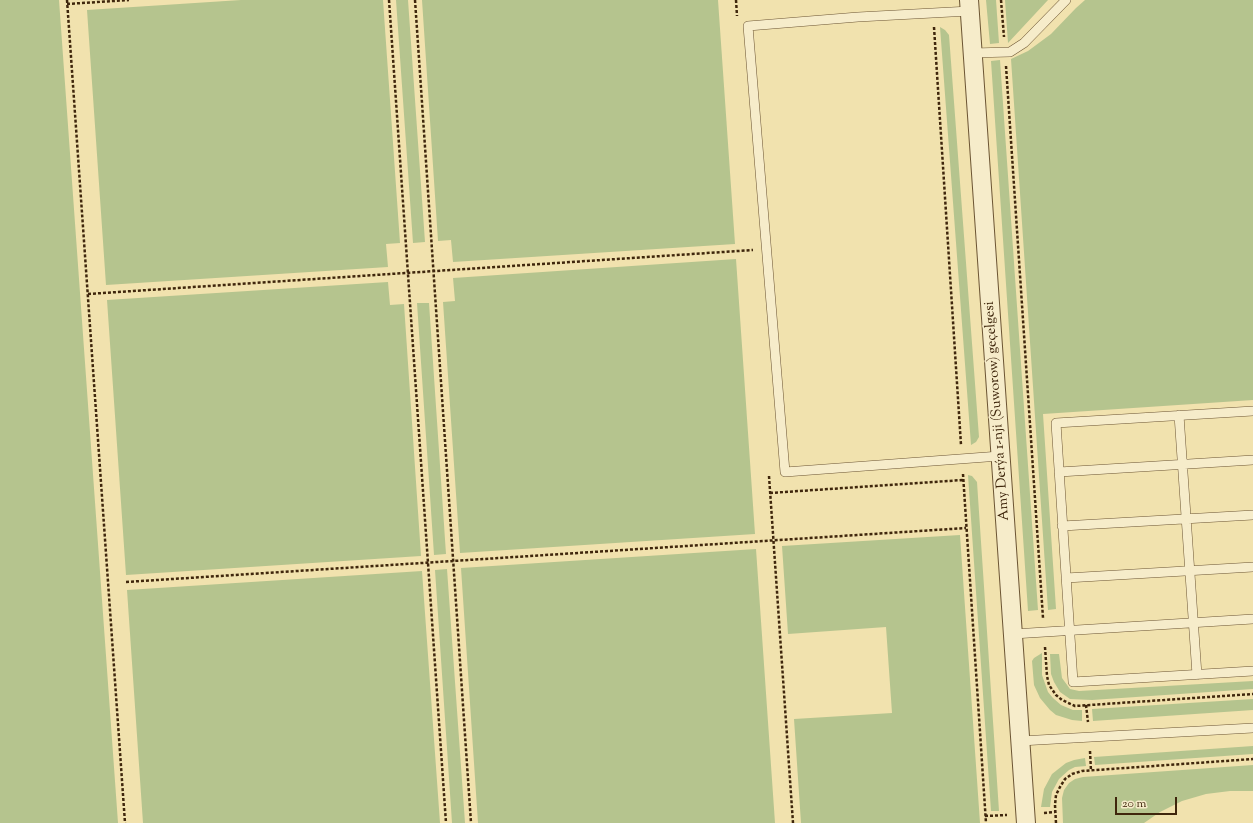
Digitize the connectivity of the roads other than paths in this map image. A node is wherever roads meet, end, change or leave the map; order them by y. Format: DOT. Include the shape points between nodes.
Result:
graph roads {
  1 [pos="1066,0"];
  2 [pos="970,6"];
  3 [pos="973,53"];
  4 [pos="1253,411"];
  5 [pos="1179,415"];
  6 [pos="1000,456"];
  7 [pos="1253,460"];
  8 [pos="1182,464"];
  9 [pos="1059,472"];
  10 [pos="1253,515"];
  11 [pos="1186,519"];
  12 [pos="1062,526"];
  13 [pos="1253,567"];
  14 [pos="1190,571"];
  15 [pos="1066,578"];
  16 [pos="1253,619"];
  17 [pos="1193,623"];
  18 [pos="1069,631"];
  19 [pos="1013,634"];
  20 [pos="1253,671"];
  21 [pos="1196,675"];
  22 [pos="1253,728"];
  23 [pos="1020,741"];
  24 [pos="1026,823"];
  1 -- 3 [label="lane" via="1024,43 1010,52"];
  2 -- 3 [label="street, Amy Derýa 1-nji (Suworow) geçelgesi"];
  2 -- 6 [label="lane" via="933,13 748,26 785,472"];
  3 -- 6 [label="street, Amy Derýa 1-nji (Suworow) geçelgesi"];
  4 -- 5 [label="lane"];
  5 -- 8 [label="lane"];
  5 -- 9 [label="lane" via="1056,423"];
  6 -- 19 [label="street, Amy Derýa 1-nji (Suworow) geçelgesi"];
  7 -- 8 [label="lane"];
  8 -- 9 [label="lane"];
  8 -- 11 [label="lane"];
  9 -- 12 [label="lane"];
  10 -- 11 [label="lane"];
  11 -- 12 [label="lane"];
  11 -- 14 [label="lane"];
  12 -- 15 [label="lane"];
  13 -- 14 [label="lane"];
  14 -- 15 [label="lane"];
  14 -- 17 [label="lane"];
  15 -- 18 [label="lane"];
  16 -- 17 [label="lane"];
  17 -- 18 [label="lane"];
  17 -- 21 [label="lane"];
  18 -- 19 [label="lane"];
  18 -- 21 [label="lane" via="1073,682"];
  19 -- 23 [label="street, Amy Derýa 1-nji (Suworow) geçelgesi"];
  20 -- 21 [label="lane"];
  22 -- 23 [label="lane"];
  23 -- 24 [label="street, Amy Derýa 1-nji (Suworow) geçelgesi"];
}
